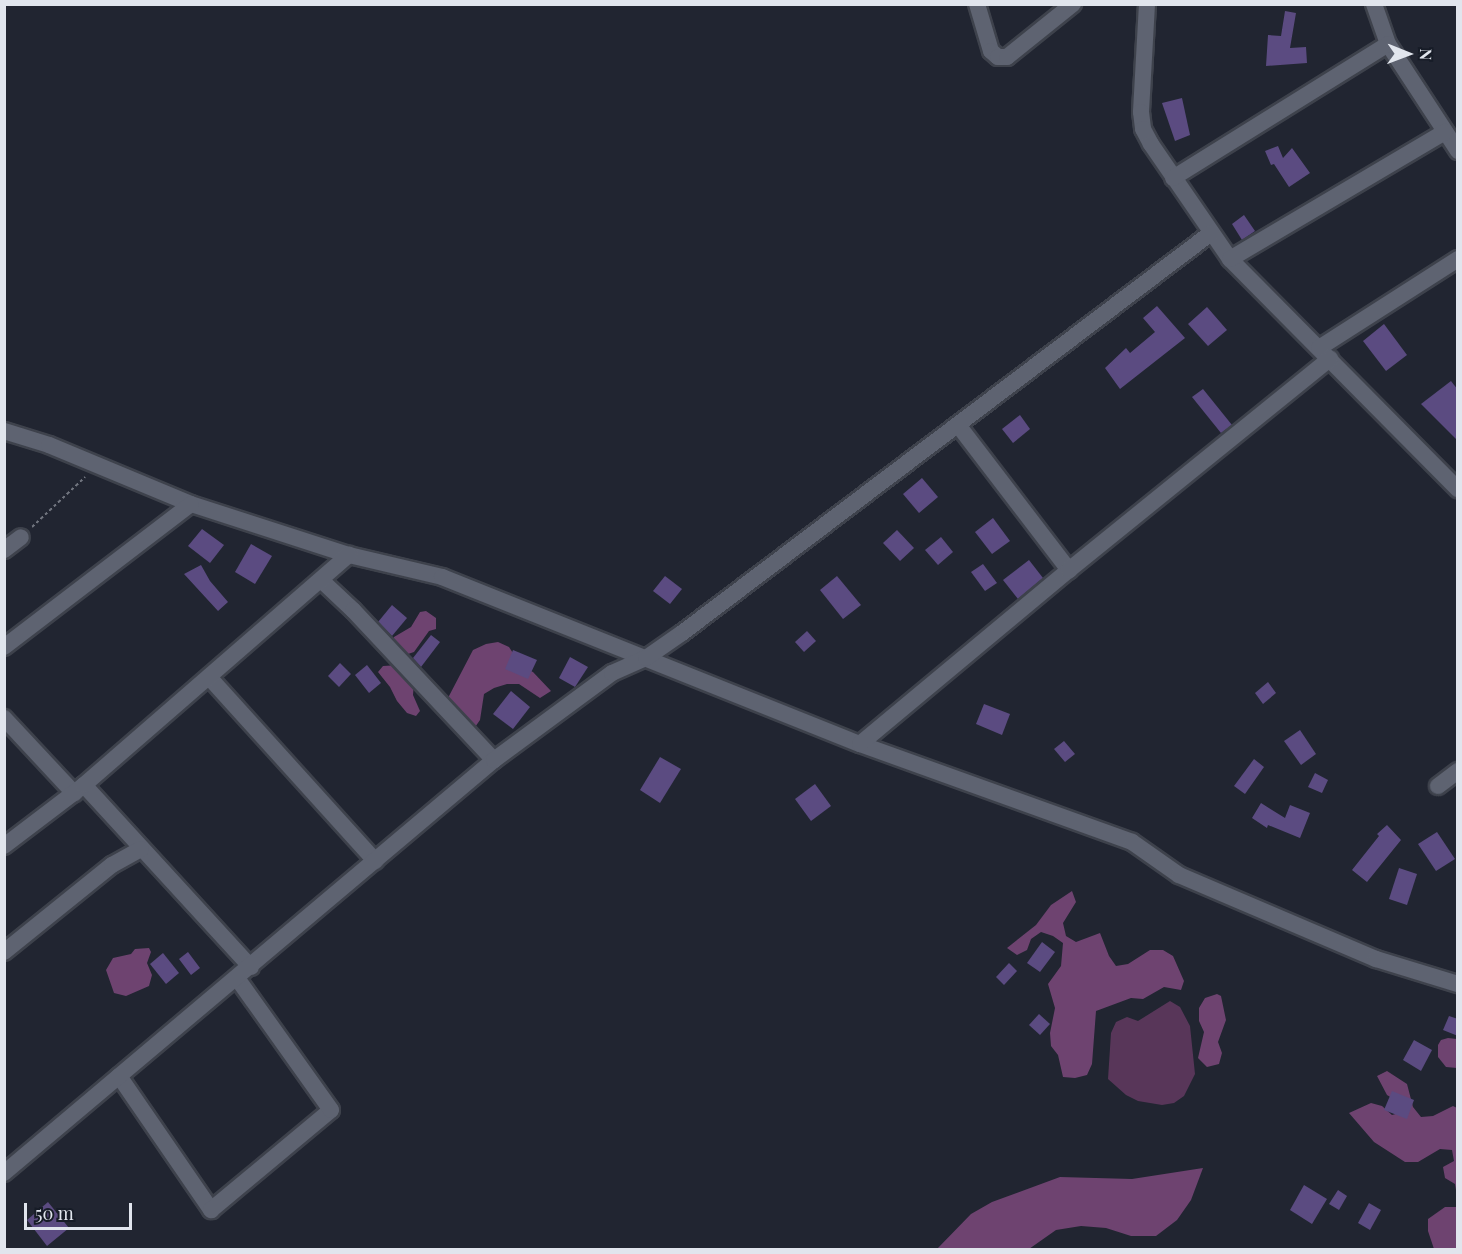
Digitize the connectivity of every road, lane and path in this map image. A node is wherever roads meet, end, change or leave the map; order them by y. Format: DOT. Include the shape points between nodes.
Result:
graph roads {
  1 [pos="977,4"];
  2 [pos="1073,4"];
  3 [pos="1147,4"];
  4 [pos="1374,4"];
  5 [pos="1388,44"];
  6 [pos="1445,132"];
  7 [pos="1458,151"];
  8 [pos="1173,178"];
  9 [pos="1211,233"];
  10 [pos="1230,259"];
  11 [pos="1458,259"];
  12 [pos="1325,353"];
  13 [pos="958,425"];
  14 [pos="4,431"];
  15 [pos="98,465"];
  16 [pos="1458,489"];
  17 [pos="191,504"];
  18 [pos="21,537"];
  19 [pos="4,550"];
  20 [pos="349,555"];
  21 [pos="1069,570"];
  22 [pos="321,580"];
  23 [pos="4,646"];
  24 [pos="645,658"];
  25 [pos="209,677"];
  26 [pos="4,718"];
  27 [pos="860,744"];
  28 [pos="494,760"];
  29 [pos="1458,771"];
  30 [pos="1438,786"];
  31 [pos="79,789"];
  32 [pos="4,846"];
  33 [pos="141,849"];
  34 [pos="375,861"];
  35 [pos="4,952"];
  36 [pos="251,967"];
  37 [pos="237,978"];
  38 [pos="1458,984"];
  39 [pos="119,1076"];
  40 [pos="4,1173"];
  1 -- 2 [label="street" via="991,51 998,57 1007,57"];
  3 -- 8 [label="street" via="1143,129"];
  4 -- 5 [label="street"];
  5 -- 6 [label="street"];
  5 -- 8 [label="street"];
  6 -- 7 [label="street"];
  6 -- 10 [label="street"];
  8 -- 9 [label="street"];
  9 -- 10 [label="street"];
  9 -- 13 [label="street"];
  10 -- 12 [label="street"];
  11 -- 12 [label="street"];
  12 -- 16 [label="street"];
  12 -- 21 [label="street"];
  13 -- 21 [label="street"];
  13 -- 24 [label="street"];
  14 -- 15 [label="street"];
  15 -- 17 [label="street"];
  15 -- 18 [label="path"];
  17 -- 20 [label="street"];
  17 -- 23 [label="street"];
  18 -- 19 [label="street"];
  20 -- 22 [label="street"];
  20 -- 24 [label="street" via="442,577"];
  21 -- 27 [label="street"];
  22 -- 25 [label="street"];
  22 -- 28 [label="street"];
  24 -- 27 [label="street"];
  24 -- 28 [label="street" via="612,673"];
  25 -- 31 [label="street"];
  25 -- 34 [label="street"];
  26 -- 31 [label="street"];
  27 -- 38 [label="street" via="1132,842 1179,875 1376,959"];
  28 -- 34 [label="street"];
  29 -- 30 [label="street"];
  31 -- 32 [label="street"];
  31 -- 33 [label="street"];
  33 -- 35 [label="street" via="112,865"];
  33 -- 36 [label="street"];
  34 -- 36 [label="street"];
  36 -- 37 [label="street"];
  37 -- 39 [label="street"];
  37 -- 39 [label="street" via="331,1110 211,1210"];
  39 -- 40 [label="street"];
}
